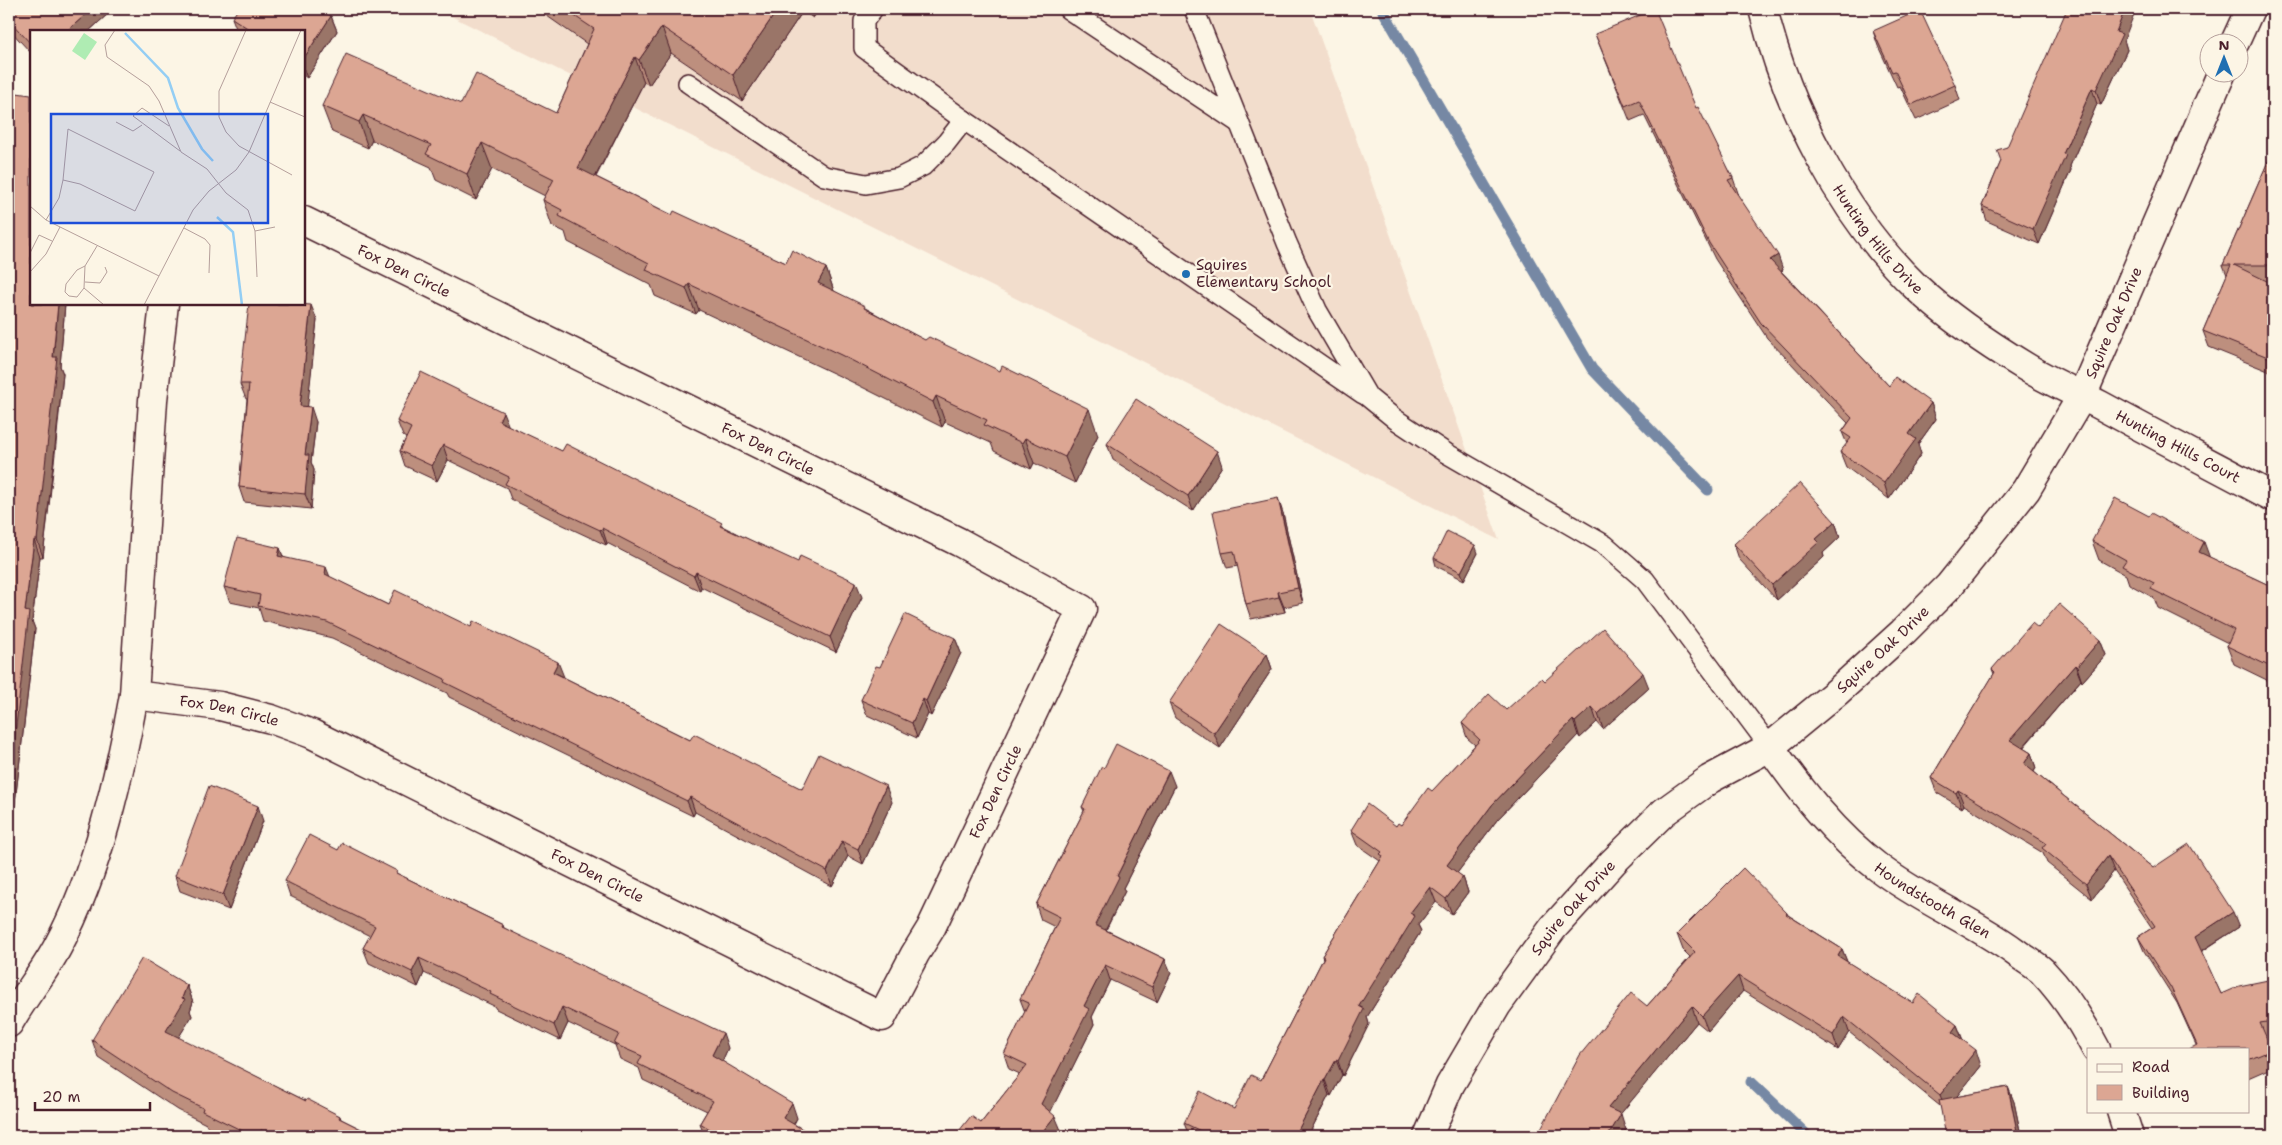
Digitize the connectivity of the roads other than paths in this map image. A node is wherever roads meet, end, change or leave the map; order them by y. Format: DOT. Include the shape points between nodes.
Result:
graph roads {
  1 [pos="873,9"];
  2 [pos="1068,9"];
  3 [pos="1194,9"];
  4 [pos="1763,9"];
  5 [pos="2250,9"];
  6 [pos="2240,32"];
  7 [pos="2218,82"];
  8 [pos="688,83"];
  9 [pos="964,120"];
  10 [pos="1239,123"];
  11 [pos="305,221"];
  12 [pos="164,305"];
  13 [pos="2082,396"];
  14 [pos="1368,397"];
  15 [pos="2273,497"];
  16 [pos="134,695"];
  17 [pos="1770,747"];
  18 [pos="9,1023"];
  19 [pos="2095,1048"];
  20 [pos="2121,1112"];
  21 [pos="1428,1136"];
  22 [pos="2128,1136"];
  1 -- 9 [label="lane" via="864,21 864,48"];
  2 -- 10 [label="lane"];
  3 -- 10 [label="lane"];
  4 -- 13 [label="street, Hunting Hills Drive" via="1773,45 1813,142 1841,192 1878,245 1917,287 1974,333 2027,368"];
  5 -- 6 [label="street"];
  7 -- 13 [label="street, Squire Oak Drive"];
  8 -- 9 [label="lane" via="824,176 866,184 899,178 923,166"];
  9 -- 14 [label="lane"];
  10 -- 14 [label="lane" via="1317,310"];
  11 -- 16 [label="street, Fox Den Circle" via="959,542 1082,609 931,928 882,1018 312,734 220,706"];
  12 -- 16 [label="street" via="153,400"];
  13 -- 15 [label="street, Hunting Hills Court"];
  13 -- 17 [label="street, Squire Oak Drive" via="2026,490 1949,586 1904,632"];
  14 -- 17 [label="lane" via="1446,453 1605,545 1645,580"];
  16 -- 18 [label="street" via="121,768 86,886 58,946"];
  17 -- 19 [label="street, Houndstooth Glen" via="1800,790 1837,832 1878,867 1915,894 1961,918 2041,970 2076,1011"];
  17 -- 21 [label="street, Squire Oak Drive" via="1710,779 1664,812 1553,928 1497,1005 1450,1085"];
  20 -- 22 [label="street"];
}
